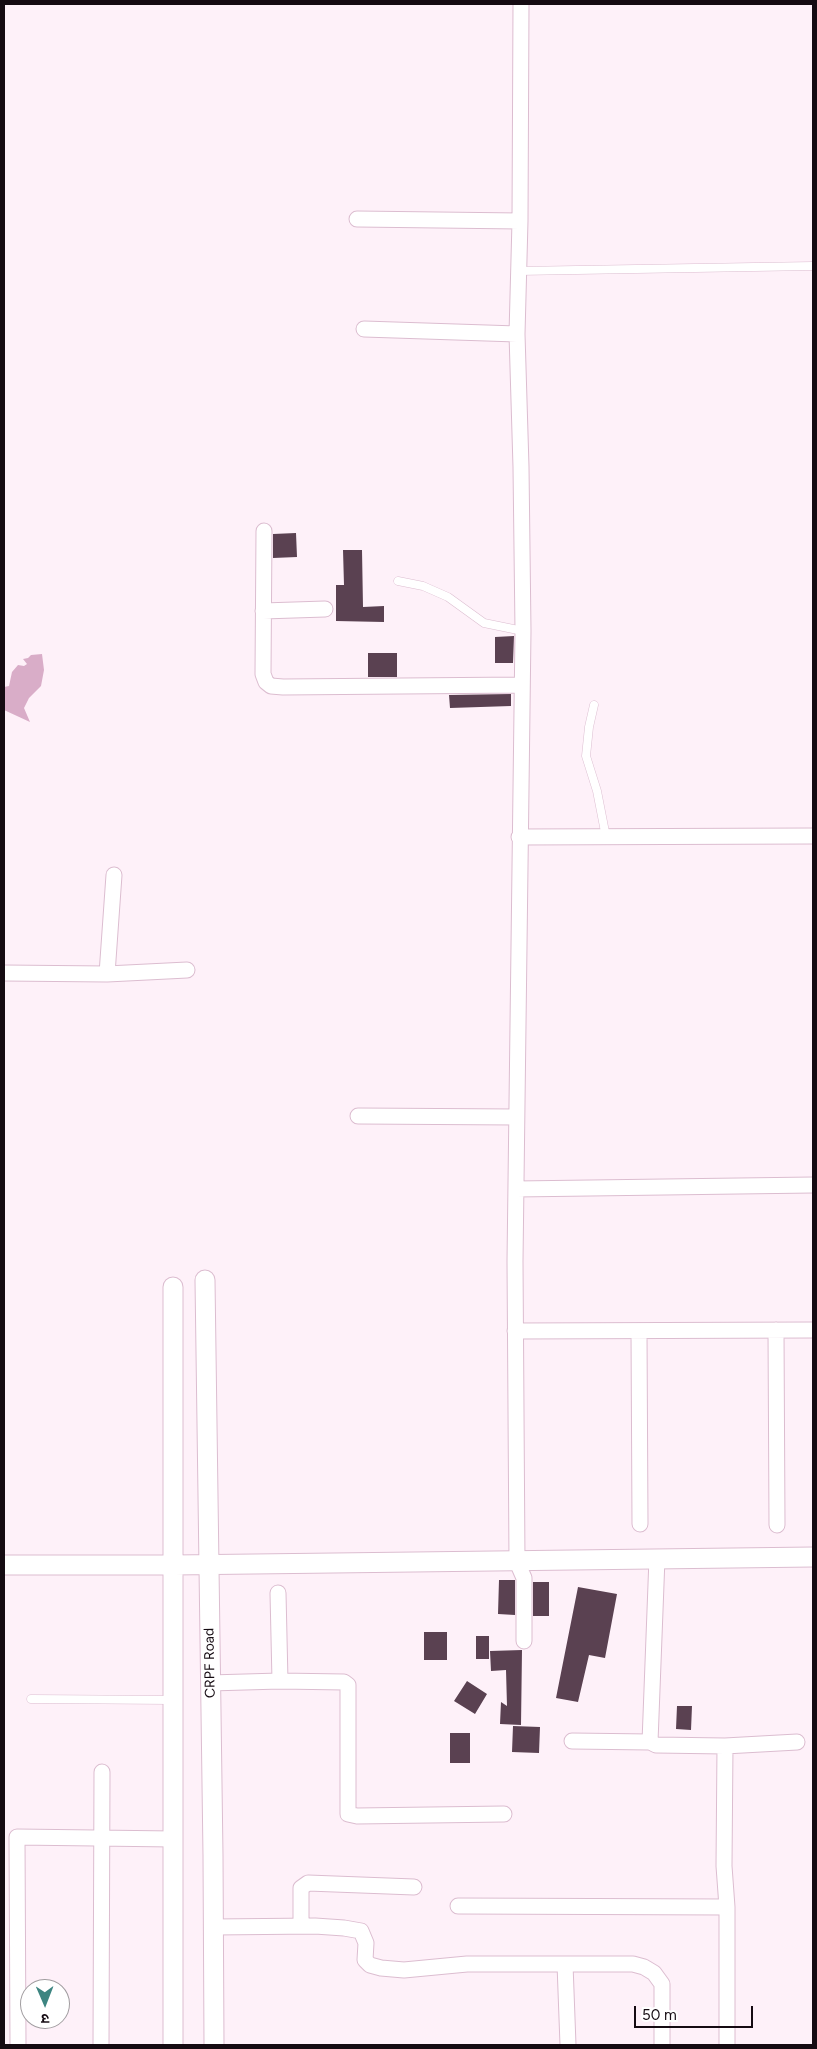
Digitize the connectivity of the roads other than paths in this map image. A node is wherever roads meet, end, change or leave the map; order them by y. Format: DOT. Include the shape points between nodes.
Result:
graph roads {
  1 [pos="521,4"];
  2 [pos="357,219"];
  3 [pos="520,221"];
  4 [pos="813,266"];
  5 [pos="518,271"];
  6 [pos="364,329"];
  7 [pos="517,334"];
  8 [pos="264,531"];
  9 [pos="398,581"];
  10 [pos="325,609"];
  11 [pos="263,611"];
  12 [pos="523,630"];
  13 [pos="521,685"];
  14 [pos="594,705"];
  15 [pos="606,836"];
  16 [pos="813,836"];
  17 [pos="519,837"];
  18 [pos="114,875"];
  19 [pos="187,970"];
  20 [pos="4,974"];
  21 [pos="107,974"];
  22 [pos="358,1116"];
  23 [pos="516,1117"];
  24 [pos="813,1186"];
  25 [pos="516,1188"];
  26 [pos="206,1280"];
  27 [pos="173,1287"];
  28 [pos="776,1330"];
  29 [pos="813,1330"];
  30 [pos="515,1331"];
  31 [pos="638,1331"];
  32 [pos="640,1524"];
  33 [pos="777,1526"];
  34 [pos="813,1557"];
  35 [pos="657,1558"];
  36 [pos="517,1562"];
  37 [pos="208,1564"];
  38 [pos="4,1565"];
  39 [pos="174,1565"];
  40 [pos="278,1593"];
  41 [pos="524,1641"];
  42 [pos="280,1681"];
  43 [pos="210,1683"];
  44 [pos="31,1699"];
  45 [pos="173,1700"];
  46 [pos="572,1741"];
  47 [pos="650,1742"];
  48 [pos="797,1742"];
  49 [pos="725,1746"];
  50 [pos="102,1772"];
  51 [pos="504,1814"];
  52 [pos="10,1837"];
  53 [pos="102,1839"];
  54 [pos="174,1839"];
  55 [pos="414,1887"];
  56 [pos="458,1906"];
  57 [pos="727,1908"];
  58 [pos="301,1926"];
  59 [pos="214,1927"];
  60 [pos="565,1964"];
  61 [pos="18,2045"];
  62 [pos="101,2045"];
  63 [pos="173,2045"];
  64 [pos="214,2045"];
  65 [pos="568,2045"];
  66 [pos="662,2045"];
  67 [pos="728,2045"];
  1 -- 3 [label="street"];
  2 -- 3 [label="street"];
  3 -- 5 [label="street"];
  4 -- 5 [label="lane"];
  5 -- 7 [label="street"];
  6 -- 7 [label="street"];
  7 -- 12 [label="street"];
  8 -- 11 [label="street"];
  9 -- 12 [label="lane" via="423,586 448,597 484,623"];
  10 -- 11 [label="street"];
  11 -- 13 [label="street" via="263,674 271,686"];
  12 -- 13 [label="street"];
  13 -- 17 [label="street"];
  14 -- 15 [label="lane" via="586,756"];
  15 -- 16 [label="street"];
  15 -- 17 [label="street"];
  17 -- 23 [label="street"];
  18 -- 21 [label="street"];
  19 -- 21 [label="street"];
  20 -- 21 [label="street"];
  22 -- 23 [label="street"];
  23 -- 25 [label="street"];
  24 -- 25 [label="street"];
  25 -- 30 [label="street"];
  26 -- 37 [label="street, CRPF Road"];
  27 -- 39 [label="street"];
  28 -- 29 [label="street"];
  28 -- 31 [label="street"];
  28 -- 33 [label="street"];
  30 -- 31 [label="street"];
  30 -- 36 [label="street"];
  31 -- 32 [label="street"];
  34 -- 35 [label="street"];
  35 -- 36 [label="street"];
  35 -- 47 [label="street"];
  36 -- 37 [label="street"];
  36 -- 41 [label="street" via="524,1578"];
  37 -- 39 [label="street"];
  37 -- 43 [label="street, CRPF Road"];
  38 -- 39 [label="street"];
  39 -- 45 [label="street"];
  40 -- 42 [label="street"];
  42 -- 43 [label="street"];
  42 -- 51 [label="street" via="344,1682 348,1685 348,1814"];
  43 -- 59 [label="street, CRPF Road"];
  44 -- 45 [label="lane"];
  45 -- 54 [label="street"];
  46 -- 47 [label="street"];
  47 -- 49 [label="street" via="656,1745"];
  48 -- 49 [label="street"];
  49 -- 57 [label="street"];
  50 -- 53 [label="street"];
  52 -- 53 [label="street"];
  52 -- 61 [label="street"];
  53 -- 54 [label="street"];
  53 -- 62 [label="street"];
  54 -- 63 [label="street"];
  55 -- 58 [label="street" via="308,1883 301,1888"];
  56 -- 57 [label="street"];
  57 -- 67 [label="street"];
  58 -- 59 [label="street"];
  58 -- 60 [label="street" via="361,1931 366,1943 365,1960 380,1968 404,1970 467,1964"];
  59 -- 64 [label="street, CRPF Road"];
  60 -- 65 [label="street"];
  60 -- 66 [label="street" via="633,1964 654,1973 662,1984"];
}
